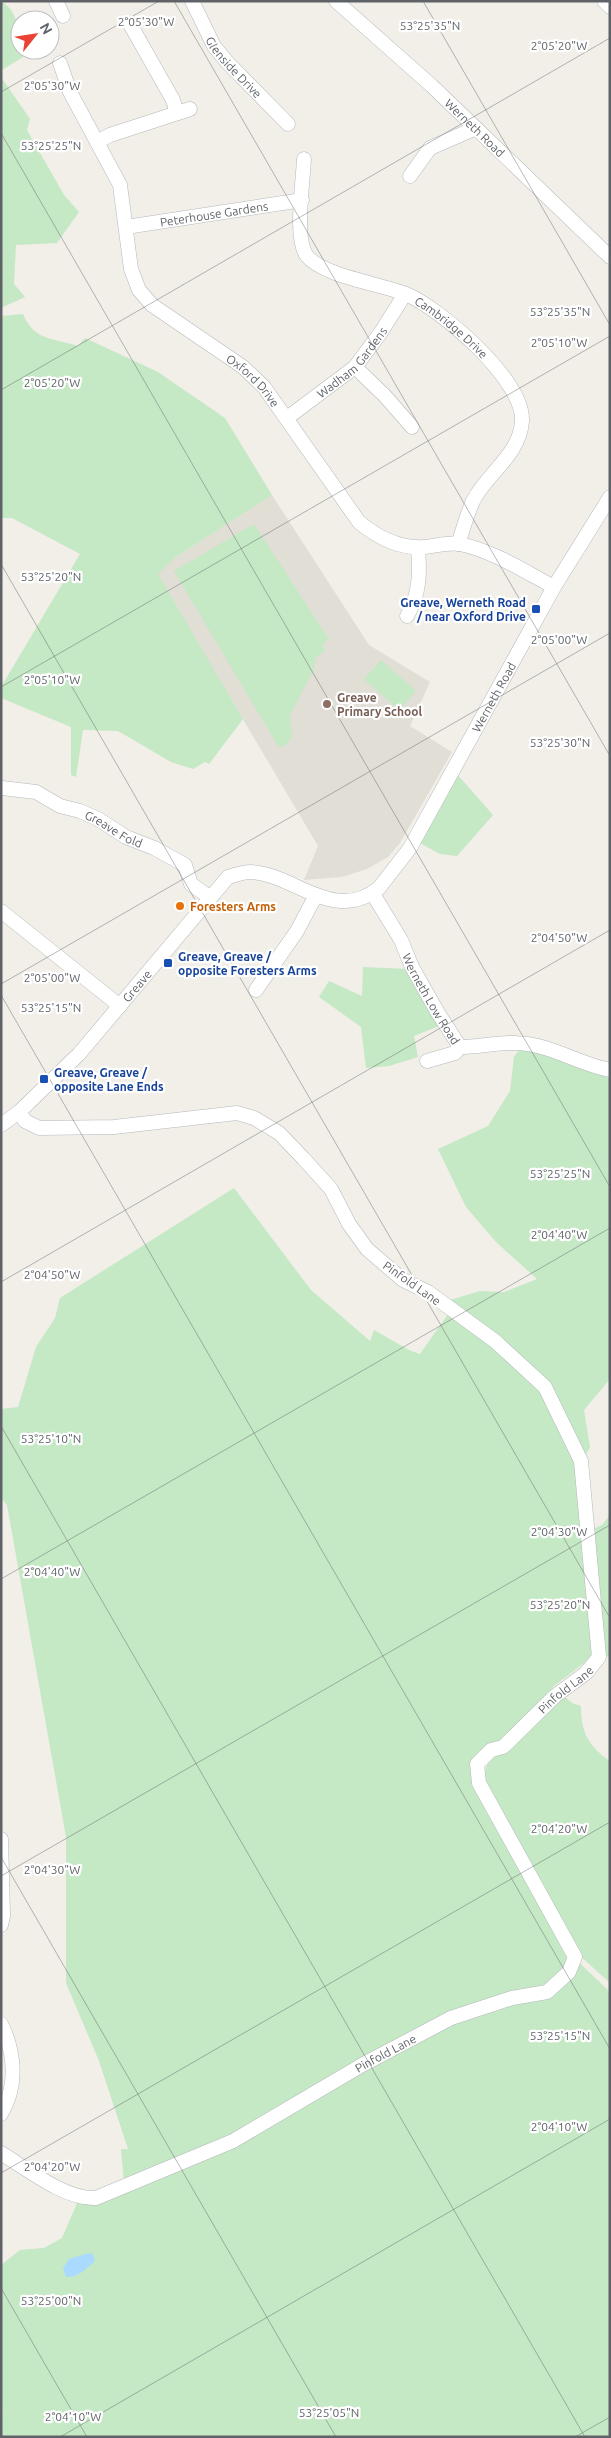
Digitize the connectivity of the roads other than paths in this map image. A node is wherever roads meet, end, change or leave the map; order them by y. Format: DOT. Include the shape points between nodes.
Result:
graph roads {
  1 [pos="56,1"];
  2 [pos="192,1"];
  3 [pos="336,1"];
  4 [pos="604,1"];
  5 [pos="610,7"];
  6 [pos="63,16"];
  7 [pos="130,24"];
  8 [pos="60,63"];
  9 [pos="288,124"];
  10 [pos="476,128"];
  11 [pos="97,142"];
  12 [pos="304,159"];
  13 [pos="410,176"];
  14 [pos="302,200"];
  15 [pos="126,227"];
  16 [pos="610,257"];
  17 [pos="405,294"];
  18 [pos="355,367"];
  19 [pos="287,418"];
  20 [pos="412,427"];
  21 [pos="610,497"];
  22 [pos="458,544"];
  23 [pos="418,548"];
  24 [pos="554,587"];
  25 [pos="407,616"];
  26 [pos="2,788"];
  27 [pos="373,894"];
  28 [pos="209,897"];
  29 [pos="315,897"];
  30 [pos="1,910"];
  31 [pos="256,990"];
  32 [pos="120,1006"];
  33 [pos="460,1047"];
  34 [pos="427,1061"];
  35 [pos="610,1070"];
  36 [pos="19,1112"];
  37 [pos="1,1125"];
  38 [pos="1,1839"];
  39 [pos="1,1925"];
  40 [pos="1,2024"];
  41 [pos="1,2114"];
  42 [pos="1,2153"];
  1 -- 6 [label="street"];
  2 -- 9 [label="street, Glenside Drive" via="214,46"];
  3 -- 10 [label="street, Werneth Road"];
  4 -- 5 [label="street"];
  7 -- 11 [label="street" via="173,100 183,111"];
  8 -- 11 [label="street, Oxford Drive" via="70,92"];
  10 -- 13 [label="street" via="430,148"];
  10 -- 16 [label="street, Werneth Road"];
  11 -- 15 [label="street, Oxford Drive" via="120,185"];
  12 -- 14 [label="street, Cambridge Drive"];
  14 -- 15 [label="street, Peterhouse Gardens"];
  14 -- 17 [label="street, Cambridge Drive" via="301,241 307,256 321,268"];
  15 -- 19 [label="street, Oxford Drive" via="131,269 139,290 152,305 242,367 264,388"];
  17 -- 18 [label="street, Wadham Gardens"];
  17 -- 22 [label="street, Cambridge Drive" via="420,301 480,349 501,372 521,406 522,423 514,447 473,501"];
  18 -- 19 [label="street, Wadham Gardens"];
  18 -- 20 [label="street"];
  19 -- 23 [label="street, Oxford Drive" via="359,522 388,541"];
  21 -- 24 [label="street, Werneth Road"];
  22 -- 23 [label="street, Oxford Drive"];
  22 -- 24 [label="street, Oxford Drive" via="495,556"];
  23 -- 25 [label="street" via="420,572 417,594"];
  24 -- 27 [label="street, Werneth Road" via="410,848"];
  26 -- 28 [label="street, Greave Fold" via="36,792 154,848 185,865 191,884"];
  27 -- 29 [label="street, Greave" via="344,901"];
  27 -- 33 [label="street, Werneth Low Road"];
  28 -- 29 [label="street, Greave" via="228,877 250,872 280,880"];
  28 -- 32 [label="street, Greave"];
  29 -- 31 [label="street" via="297,931"];
  30 -- 32 [label="street"];
  32 -- 36 [label="street, Greave" via="79,1054"];
  33 -- 34 [label="street" via="455,1053"];
  33 -- 35 [label="street, Werneth Low Road" via="518,1043"];
  36 -- 37 [label="street, Greave"];
  36 -- 42 [label="street, Pinfold Lane" via="24,1121 39,1128 114,1127 237,1113 254,1118 279,1133 331,1189 367,1249 403,1280 428,1292 495,1341 545,1387 581,1461 599,1657 586,1673 555,1696 503,1747 491,1750 477,1764 480,1783 575,1957 569,1972 558,1983 547,1992 512,1998 451,2018 362,2065 233,2141 96,2198 83,2199 68,2193"];
  38 -- 39 [label="street"];
  40 -- 41 [label="street" via="10,2048 13,2072"];
}
